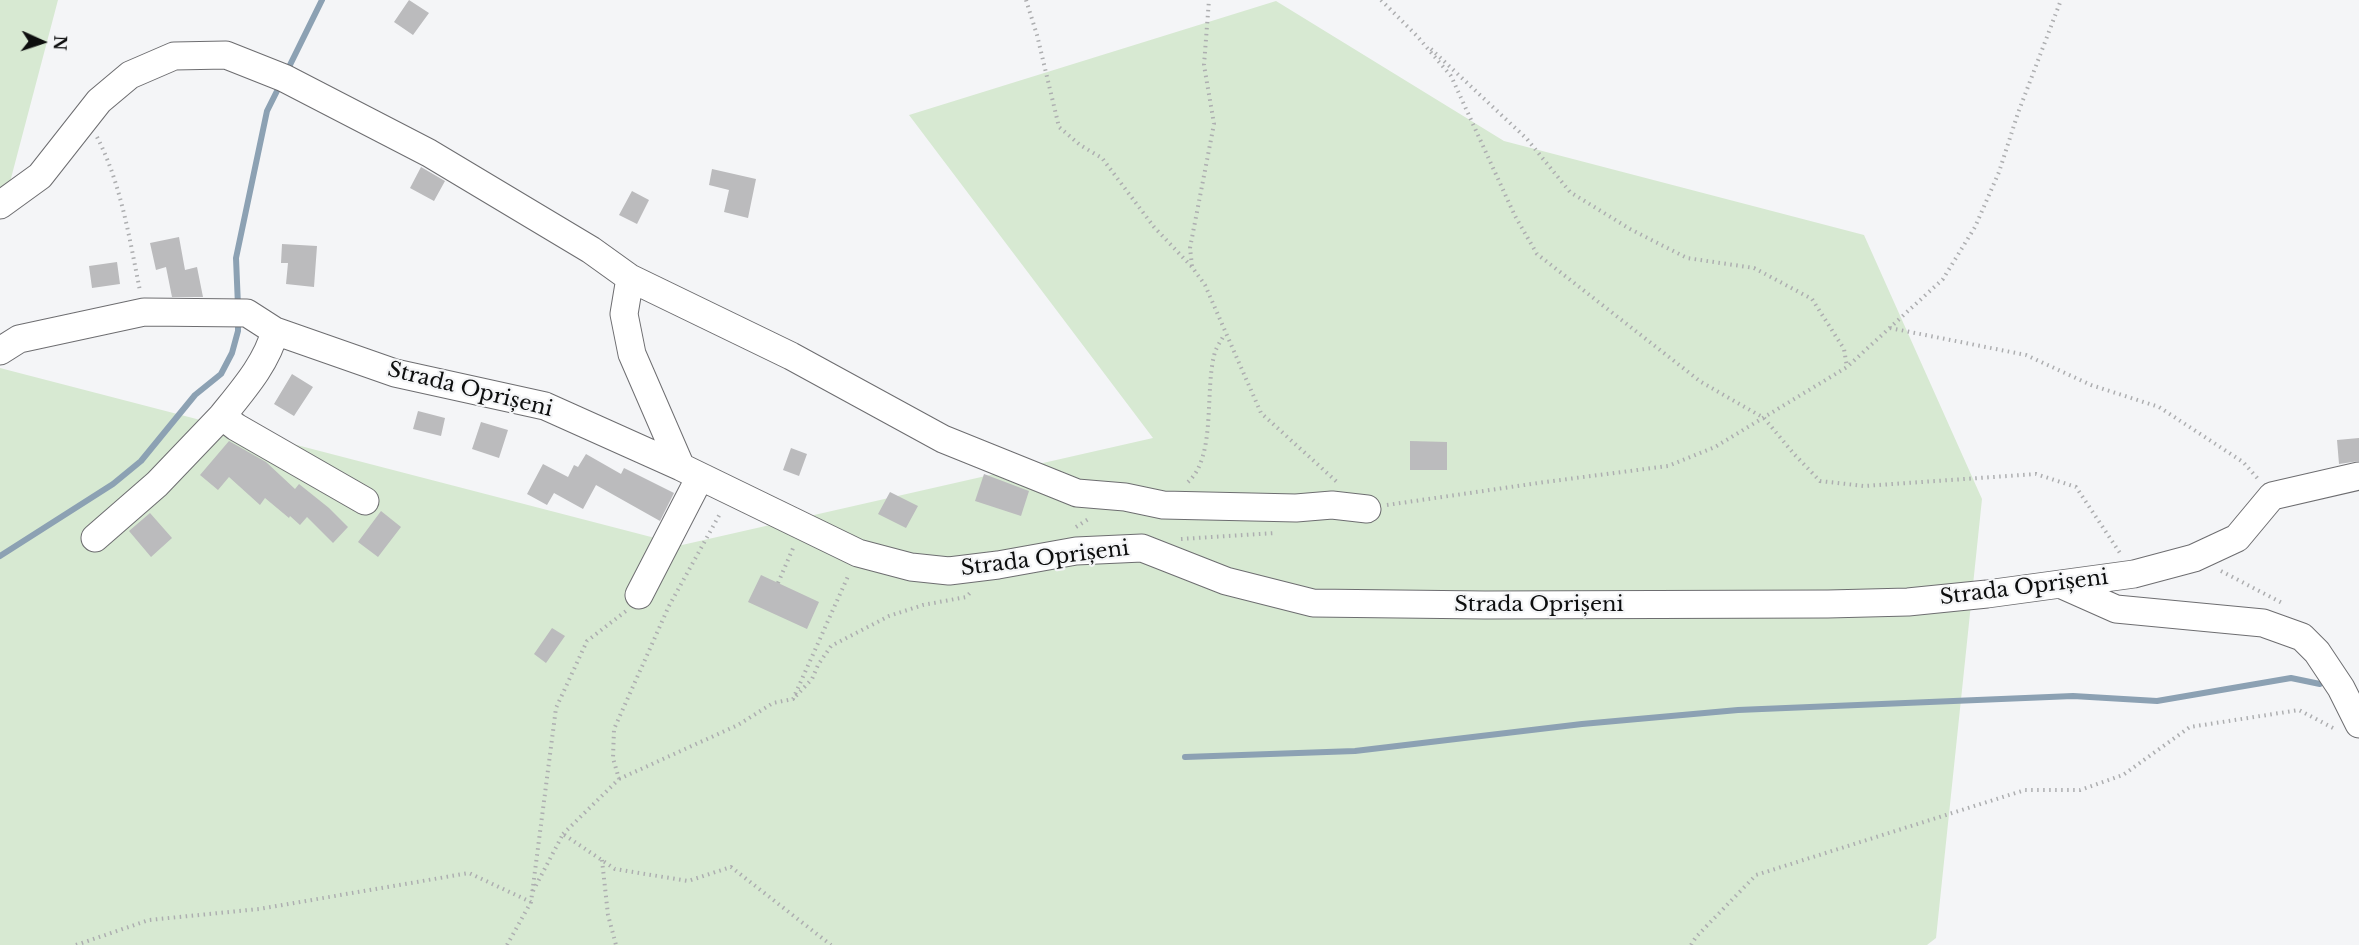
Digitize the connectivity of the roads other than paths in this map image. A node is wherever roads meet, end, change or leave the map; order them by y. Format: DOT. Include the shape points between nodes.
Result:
graph roads {
  1 [pos="0,205"];
  2 [pos="630,278"];
  3 [pos="275,331"];
  4 [pos="0,351"];
  5 [pos="222,416"];
  6 [pos="691,472"];
  7 [pos="2359,476"];
  8 [pos="365,501"];
  9 [pos="1366,508"];
  10 [pos="95,538"];
  11 [pos="2062,585"];
  12 [pos="639,595"];
  13 [pos="2349,728"];
  1 -- 2 [label="street" via="40,176 99,101 130,75 174,57 226,55 284,78 429,153 591,250"];
  2 -- 6 [label="street" via="624,314 632,354"];
  2 -- 9 [label="street" via="791,356 943,439 1077,493 1163,505"];
  3 -- 4 [label="street, Strada Oprișeni" via="237,312 144,312 19,339"];
  3 -- 5 [label="street" via="249,382"];
  3 -- 6 [label="street, Strada Oprișeni" via="395,373 545,406"];
  5 -- 8 [label="street"];
  5 -- 10 [label="street" via="157,484"];
  6 -- 11 [label="street, Strada Oprișeni" via="858,553 911,567 949,571 1076,551 1142,548 1226,580 1313,603 1839,604 1908,602"];
  6 -- 12 [label="street"];
  7 -- 11 [label="street, Strada Oprișeni" via="2272,496 2237,538 2194,558 2134,574"];
  11 -- 13 [label="street" via="2116,609 2263,623 2302,637 2341,688"];
}
